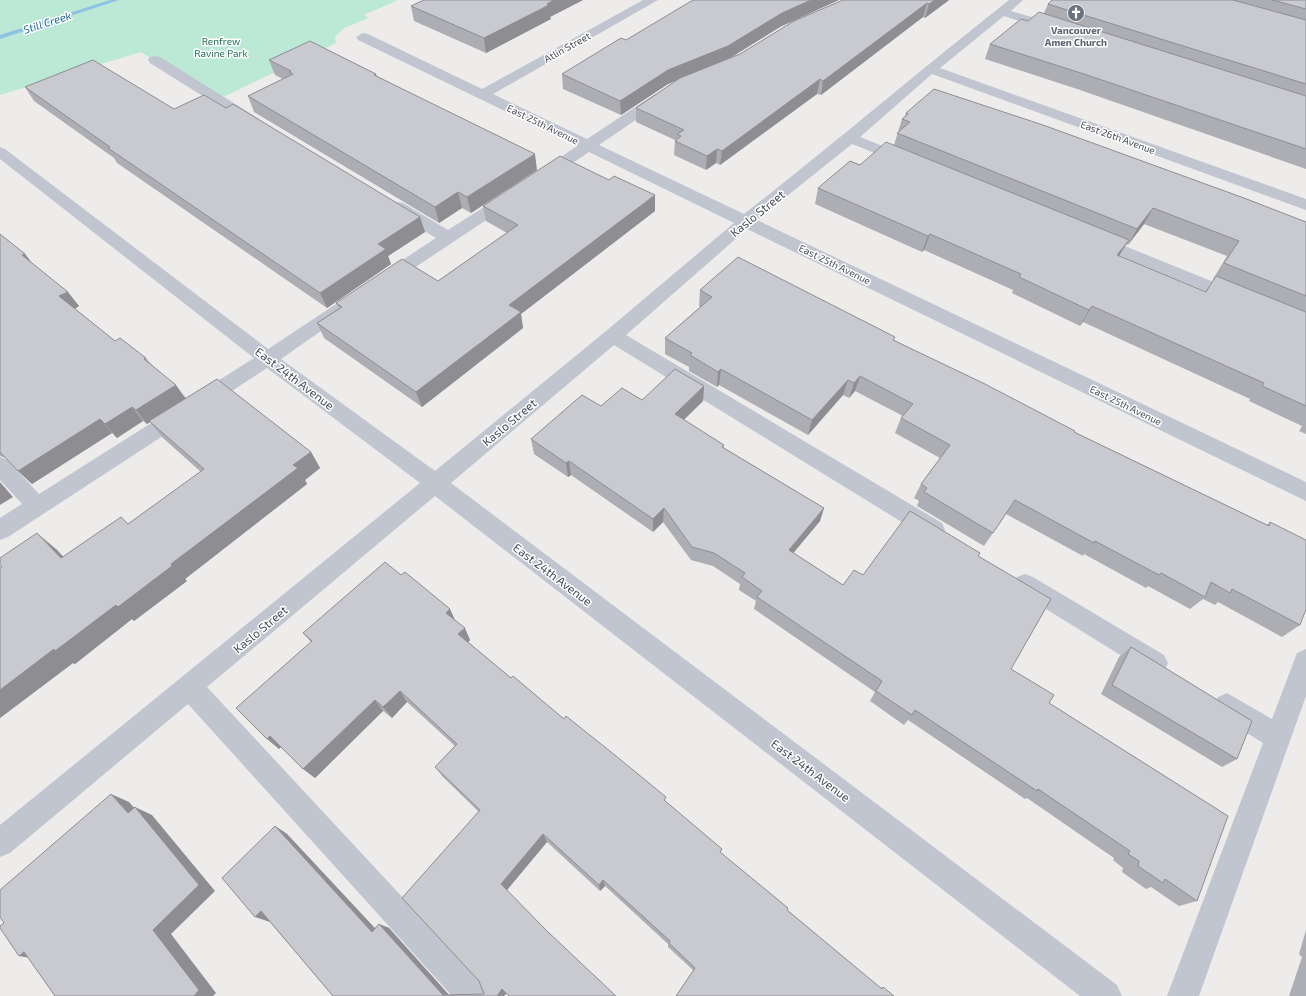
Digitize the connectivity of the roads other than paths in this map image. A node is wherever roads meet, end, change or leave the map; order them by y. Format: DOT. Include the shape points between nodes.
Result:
graph roads {
  1 [pos="652,0"];
  2 [pos="1017,0"];
  3 [pos="1003,12"];
  4 [pos="1071,34"];
  5 [pos="363,37"];
  6 [pos="155,60"];
  7 [pos="930,69"];
  8 [pos="674,88"];
  9 [pos="483,94"];
  10 [pos="265,128"];
  11 [pos="850,138"];
  12 [pos="588,146"];
  13 [pos="0,152"];
  14 [pos="916,165"];
  15 [pos="386,201"];
  16 [pos="1306,205"];
  17 [pos="746,221"];
  18 [pos="1078,232"];
  19 [pos="447,237"];
  20 [pos="1247,302"];
  21 [pos="613,336"];
  22 [pos="268,359"];
  23 [pos="0,466"];
  24 [pos="435,482"];
  25 [pos="1306,492"];
  26 [pos="37,506"];
  27 [pos="0,530"];
  28 [pos="951,540"];
  29 [pos="1006,573"];
  30 [pos="1306,661"];
  31 [pos="1170,672"];
  32 [pos="190,687"];
  33 [pos="1210,696"];
  34 [pos="1279,738"];
  35 [pos="0,843"];
  36 [pos="473,996"];
  37 [pos="1106,996"];
  38 [pos="1183,996"];
  1 -- 9 [label="street, Atlin Street"];
  2 -- 3 [label="street, Kaslo Street"];
  3 -- 4 [label="street"];
  3 -- 7 [label="street, Kaslo Street"];
  5 -- 9 [label="street, East 25th Avenue"];
  6 -- 10 [label="street"];
  7 -- 11 [label="street, Kaslo Street"];
  7 -- 16 [label="street, East 26th Avenue"];
  8 -- 12 [label="street"];
  9 -- 12 [label="street, East 25th Avenue"];
  11 -- 14 [label="street"];
  11 -- 17 [label="street, Kaslo Street"];
  12 -- 17 [label="street, East 25th Avenue"];
  12 -- 19 [label="street"];
  13 -- 22 [label="street, East 24th Avenue"];
  15 -- 19 [label="street"];
  17 -- 21 [label="street, Kaslo Street"];
  17 -- 25 [label="street, East 25th Avenue"];
  18 -- 20 [label="street"];
  19 -- 22 [label="street"];
  21 -- 24 [label="street, Kaslo Street"];
  21 -- 28 [label="street"];
  22 -- 24 [label="street, East 24th Avenue"];
  22 -- 26 [label="street"];
  23 -- 26 [label="street"];
  24 -- 32 [label="street, Kaslo Street"];
  24 -- 37 [label="street, East 24th Avenue"];
  26 -- 27 [label="street"];
  29 -- 31 [label="street"];
  30 -- 34 [label="street"];
  32 -- 35 [label="street, Kaslo Street"];
  32 -- 36 [label="street"];
  33 -- 34 [label="street"];
  34 -- 38 [label="street"];
}
